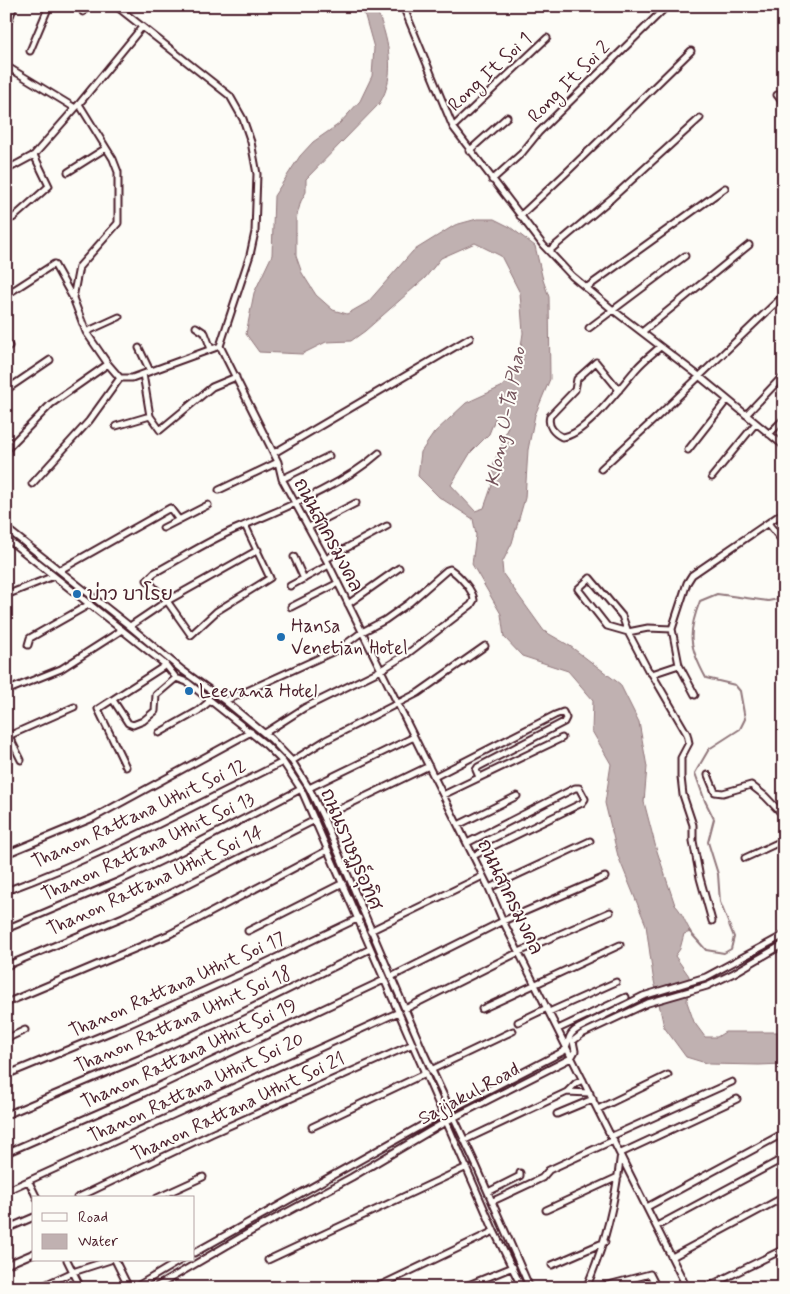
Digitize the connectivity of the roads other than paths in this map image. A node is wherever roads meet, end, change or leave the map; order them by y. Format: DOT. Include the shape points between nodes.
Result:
graph roads {
  1 [pos="14,6"];
  2 [pos="48,6"];
  3 [pos="116,6"];
  4 [pos="404,6"];
  5 [pos="667,6"];
  6 [pos="6,27"];
  7 [pos="142,27"];
  8 [pos="548,38"];
  9 [pos="30,51"];
  10 [pos="691,51"];
  11 [pos="6,80"];
  12 [pos="777,95"];
  13 [pos="784,104"];
  14 [pos="77,106"];
  15 [pos="507,117"];
  16 [pos="700,118"];
  17 [pos="453,127"];
  18 [pos="106,148"];
  19 [pos="469,151"];
  20 [pos="34,155"];
  21 [pos="6,170"];
  22 [pos="68,172"];
  23 [pos="492,180"];
  24 [pos="725,188"];
  25 [pos="520,216"];
  26 [pos="13,218"];
  27 [pos="749,245"];
  28 [pos="549,251"];
  29 [pos="685,256"];
  30 [pos="586,288"];
  31 [pos="784,295"];
  32 [pos="6,296"];
  33 [pos="73,298"];
  34 [pos="775,303"];
  35 [pos="784,305"];
  36 [pos="613,310"];
  37 [pos="119,318"];
  38 [pos="196,327"];
  39 [pos="589,328"];
  40 [pos="86,332"];
  41 [pos="642,332"];
  42 [pos="470,338"];
  43 [pos="220,346"];
  44 [pos="660,347"];
  45 [pos="138,348"];
  46 [pos="211,349"];
  47 [pos="50,360"];
  48 [pos="108,364"];
  49 [pos="150,371"];
  50 [pos="143,374"];
  51 [pos="699,376"];
  52 [pos="236,377"];
  53 [pos="120,378"];
  54 [pos="779,380"];
  55 [pos="6,390"];
  56 [pos="619,390"];
  57 [pos="727,400"];
  58 [pos="746,415"];
  59 [pos="150,416"];
  60 [pos="784,419"];
  61 [pos="756,423"];
  62 [pos="116,426"];
  63 [pos="769,434"];
  64 [pos="783,443"];
  65 [pos="6,450"];
  66 [pos="688,450"];
  67 [pos="274,453"];
  68 [pos="379,453"];
  69 [pos="328,456"];
  70 [pos="278,462"];
  71 [pos="601,469"];
  72 [pos="712,477"];
  73 [pos="282,479"];
  74 [pos="32,484"];
  75 [pos="219,490"];
  76 [pos="356,503"];
  77 [pos="295,504"];
  78 [pos="208,505"];
  79 [pos="784,512"];
  80 [pos="179,520"];
  81 [pos="768,523"];
  82 [pos="245,525"];
  83 [pos="387,526"];
  84 [pos="309,527"];
  85 [pos="6,528"];
  86 [pos="163,528"];
  87 [pos="6,538"];
  88 [pos="784,543"];
  89 [pos="258,550"];
  90 [pos="294,558"];
  91 [pos="326,559"];
  92 [pos="329,565"];
  93 [pos="399,568"];
  94 [pos="60,570"];
  95 [pos="54,576"];
  96 [pos="304,578"];
  97 [pos="338,583"];
  98 [pos="290,586"];
  99 [pos="6,595"];
  100 [pos="167,601"];
  101 [pos="90,604"];
  102 [pos="348,604"];
  103 [pos="291,607"];
  104 [pos="130,626"];
  105 [pos="672,628"];
  106 [pos="122,630"];
  107 [pos="362,632"];
  108 [pos="628,632"];
  109 [pos="28,646"];
  110 [pos="485,646"];
  111 [pos="679,664"];
  112 [pos="166,665"];
  113 [pos="381,670"];
  114 [pos="652,674"];
  115 [pos="192,676"];
  116 [pos="176,678"];
  117 [pos="187,682"];
  118 [pos="6,691"];
  119 [pos="695,695"];
  120 [pos="113,700"];
  121 [pos="210,701"];
  122 [pos="225,701"];
  123 [pos="398,704"];
  124 [pos="74,707"];
  125 [pos="251,732"];
  126 [pos="265,733"];
  127 [pos="159,734"];
  128 [pos="8,736"];
  129 [pos="414,737"];
  130 [pos="562,738"];
  131 [pos="21,760"];
  132 [pos="283,762"];
  133 [pos="292,762"];
  134 [pos="429,766"];
  135 [pos="126,767"];
  136 [pos="708,774"];
  137 [pos="434,777"];
  138 [pos="479,778"];
  139 [pos="309,788"];
  140 [pos="301,789"];
  141 [pos="443,795"];
  142 [pos="517,796"];
  143 [pos="784,816"];
  144 [pos="322,818"];
  145 [pos="315,820"];
  146 [pos="458,825"];
  147 [pos="784,840"];
  148 [pos="590,841"];
  149 [pos="467,843"];
  150 [pos="328,850"];
  151 [pos="6,854"];
  152 [pos="473,856"];
  153 [pos="745,858"];
  154 [pos="483,876"];
  155 [pos="605,877"];
  156 [pos="343,883"];
  157 [pos="489,888"];
  158 [pos="6,892"];
  159 [pos="352,896"];
  160 [pos="610,912"];
  161 [pos="359,918"];
  162 [pos="503,921"];
  163 [pos="712,921"];
  164 [pos="6,929"];
  165 [pos="248,931"];
  166 [pos="370,931"];
  167 [pos="784,934"];
  168 [pos="784,944"];
  169 [pos="620,945"];
  170 [pos="370,948"];
  171 [pos="519,952"];
  172 [pos="6,966"];
  173 [pos="391,977"];
  174 [pos="384,980"];
  175 [pos="616,982"];
  176 [pos="535,983"];
  177 [pos="626,997"];
  178 [pos="6,1003"];
  179 [pos="405,1009"];
  180 [pos="482,1009"];
  181 [pos="548,1010"];
  182 [pos="399,1012"];
  183 [pos="518,1022"];
  184 [pos="558,1029"];
  185 [pos="25,1030"];
  186 [pos="513,1031"];
  187 [pos="6,1038"];
  188 [pos="413,1044"];
  189 [pos="567,1047"];
  190 [pos="571,1058"];
  191 [pos="428,1071"];
  192 [pos="668,1075"];
  193 [pos="6,1076"];
  194 [pos="583,1080"];
  195 [pos="732,1082"];
  196 [pos="567,1092"];
  197 [pos="590,1093"];
  198 [pos="593,1099"];
  199 [pos="737,1099"];
  200 [pos="598,1109"];
  201 [pos="451,1110"];
  202 [pos="444,1113"];
  203 [pos="556,1114"];
  204 [pos="6,1115"];
  205 [pos="455,1118"];
  206 [pos="447,1121"];
  207 [pos="312,1127"];
  208 [pos="784,1133"];
  209 [pos="613,1138"];
  210 [pos="465,1140"];
  211 [pos="6,1153"];
  212 [pos="621,1153"];
  213 [pos="784,1158"];
  214 [pos="467,1167"];
  215 [pos="520,1173"];
  216 [pos="203,1177"];
  217 [pos="618,1178"];
  218 [pos="29,1182"];
  219 [pos="6,1191"];
  220 [pos="488,1192"];
  221 [pos="36,1196"];
  222 [pos="81,1196"];
  223 [pos="161,1196"];
  224 [pos="784,1197"];
  225 [pos="493,1201"];
  226 [pos="648,1207"];
  227 [pos="546,1210"];
  228 [pos="32,1218"];
  229 [pos="657,1226"];
  230 [pos="6,1229"];
  231 [pos="494,1231"];
  232 [pos="604,1242"];
  233 [pos="784,1249"];
  234 [pos="195,1252"];
  235 [pos="32,1254"];
  236 [pos="672,1257"];
  237 [pos="268,1260"];
  238 [pos="68,1262"];
  239 [pos="104,1262"];
  240 [pos="116,1262"];
  241 [pos="178,1262"];
  242 [pos="6,1265"];
  243 [pos="552,1265"];
  244 [pos="513,1266"];
  245 [pos="73,1272"];
  246 [pos="145,1281"];
  247 [pos="164,1282"];
  248 [pos="38,1288"];
  249 [pos="80,1288"];
  250 [pos="129,1288"];
  251 [pos="134,1288"];
  252 [pos="154,1288"];
  253 [pos="375,1288"];
  254 [pos="461,1288"];
  255 [pos="522,1288"];
  256 [pos="530,1288"];
  257 [pos="587,1288"];
  258 [pos="597,1288"];
  259 [pos="657,1288"];
  260 [pos="687,1288"];
  261 [pos="705,1288"];
  1 -- 6 [label="street"];
  2 -- 9 [label="street"];
  3 -- 7 [label="street"];
  4 -- 17 [label="street"];
  5 -- 23 [label="street, Rong It Soi 2"];
  7 -- 14 [label="street"];
  7 -- 43 [label="street" via="230,96 251,142 257,174 255,232"];
  8 -- 17 [label="street, Rong It Soi 1"];
  10 -- 25 [label="street"];
  11 -- 14 [label="street" via="11,68"];
  12 -- 13 [label="street"];
  14 -- 18 [label="street"];
  14 -- 20 [label="street"];
  15 -- 19 [label="street"];
  16 -- 28 [label="street"];
  17 -- 19 [label="street"];
  18 -- 22 [label="street"];
  18 -- 33 [label="street" via="118,172 118,223 79,267"];
  19 -- 23 [label="street"];
  20 -- 21 [label="street"];
  20 -- 26 [label="street" via="49,186"];
  23 -- 25 [label="street"];
  24 -- 30 [label="street"];
  25 -- 28 [label="street"];
  27 -- 41 [label="street"];
  28 -- 30 [label="street"];
  29 -- 36 [label="street"];
  30 -- 36 [label="street"];
  31 -- 34 [label="street"];
  32 -- 33 [label="street" via="54,264"];
  33 -- 40 [label="street"];
  34 -- 35 [label="street"];
  34 -- 51 [label="street"];
  36 -- 39 [label="street"];
  36 -- 41 [label="street"];
  37 -- 40 [label="street"];
  38 -- 46 [label="street" via="205,333"];
  40 -- 48 [label="street"];
  41 -- 44 [label="street"];
  42 -- 67 [label="street"];
  43 -- 46 [label="street"];
  43 -- 52 [label="street, ถนนสาครมงคล"];
  44 -- 51 [label="street"];
  44 -- 56 [label="street"];
  45 -- 49 [label="street"];
  46 -- 49 [label="street"];
  47 -- 55 [label="street"];
  48 -- 53 [label="street"];
  48 -- 65 [label="street" via="51,404"];
  49 -- 50 [label="street"];
  50 -- 53 [label="street"];
  50 -- 59 [label="street"];
  51 -- 57 [label="street"];
  51 -- 71 [label="street"];
  52 -- 59 [label="street" via="212,387 160,430"];
  52 -- 67 [label="street, ถนนสาครมงคล"];
  53 -- 74 [label="street" via="90,421"];
  54 -- 58 [label="street"];
  56 -- 56 [label="street" via="576,432 562,437 552,428 550,416 575,390 577,380 596,362"];
  57 -- 58 [label="street"];
  57 -- 66 [label="street"];
  58 -- 61 [label="street"];
  59 -- 62 [label="street"];
  60 -- 63 [label="street"];
  61 -- 63 [label="street"];
  61 -- 72 [label="street"];
  63 -- 64 [label="street"];
  67 -- 70 [label="street, ถนนสาครมงคล"];
  68 -- 77 [label="street" via="364,466"];
  69 -- 73 [label="street"];
  70 -- 73 [label="street, ถนนสาครมงคล"];
  70 -- 75 [label="street"];
  73 -- 77 [label="street, ถนนสาครมงคล"];
  76 -- 84 [label="street"];
  77 -- 82 [label="street"];
  77 -- 84 [label="street, ถนนสาครมงคล"];
  78 -- 80 [label="street"];
  79 -- 81 [label="street"];
  80 -- 86 [label="street"];
  80 -- 94 [label="street" via="170,508"];
  81 -- 88 [label="street"];
  81 -- 105 [label="street" via="692,575"];
  82 -- 89 [label="street"];
  82 -- 100 [label="street" via="154,572 147,580"];
  83 -- 91 [label="street"];
  84 -- 91 [label="street, ถนนสาครมงคล"];
  85 -- 94 [label="street, ถนนราษฏร์อุทิศ"];
  87 -- 95 [label="street"];
  89 -- 100 [label="street"];
  89 -- 100 [label="street" via="270,578 217,611 190,635"];
  90 -- 96 [label="street"];
  91 -- 92 [label="street, ถนนสาครมงคล"];
  92 -- 96 [label="street"];
  92 -- 97 [label="street, ถนนสาครมงคล"];
  93 -- 102 [label="street"];
  94 -- 104 [label="street, ถนนราษฏร์อุทิศ"];
  95 -- 99 [label="street"];
  95 -- 101 [label="street"];
  96 -- 98 [label="street"];
  97 -- 102 [label="street, ถนนสาครมงคล"];
  97 -- 103 [label="street"];
  100 -- 104 [label="street"];
  101 -- 106 [label="street"];
  101 -- 109 [label="street" via="30,638"];
  102 -- 107 [label="street, ถนนสาครมงคล"];
  104 -- 115 [label="street, ถนนราษฏร์อุทิศ"];
  105 -- 108 [label="street"];
  105 -- 111 [label="street"];
  106 -- 112 [label="street"];
  106 -- 118 [label="street" via="61,668"];
  107 -- 113 [label="street, ถนนสาครมงคล"];
  107 -- 113 [label="street" via="409,603 450,569 474,595 471,605"];
  107 -- 122 [label="street" via="339,649"];
  108 -- 108 [label="street" via="607,626 578,589 590,578 622,616"];
  108 -- 114 [label="street"];
  110 -- 123 [label="street"];
  111 -- 114 [label="street"];
  111 -- 119 [label="street"];
  112 -- 116 [label="street"];
  112 -- 120 [label="street"];
  113 -- 123 [label="street, ถนนสาครมงคล"];
  113 -- 126 [label="street" via="304,708"];
  114 -- 163 [label="street" via="689,742 681,758 681,777 693,825 700,878"];
  115 -- 117 [label="street"];
  115 -- 122 [label="street, ถนนราษฏร์อุทิศ"];
  116 -- 117 [label="street, ถนนราษฏร์อุทิศ"];
  116 -- 120 [label="street" via="156,695 155,711 133,725 128,723"];
  117 -- 121 [label="street, ถนนราษฏร์อุทิศ"];
  120 -- 135 [label="street" via="98,709"];
  121 -- 125 [label="street, ถนนราษฏร์อุทิศ"];
  121 -- 127 [label="street"];
  122 -- 126 [label="street, ถนนราษฏร์อุทิศ"];
  123 -- 129 [label="street, ถนนสาครมงคล"];
  123 -- 133 [label="street" via="332,737"];
  124 -- 128 [label="street"];
  125 -- 132 [label="street, ถนนราษฏร์อุทิศ"];
  125 -- 151 [label="street" via="94,818"];
  126 -- 133 [label="street, ถนนราษฏร์อุทิศ"];
  128 -- 131 [label="street"];
  129 -- 134 [label="street, ถนนสาครมงคล"];
  129 -- 139 [label="street"];
  130 -- 138 [label="street"];
  132 -- 140 [label="street, ถนนราษฏร์อุทิศ"];
  132 -- 158 [label="street, Thanon Rattana Uthit Soi 12" via="122,842"];
  133 -- 139 [label="street, ถนนราษฏร์อุทิศ"];
  134 -- 137 [label="street, ถนนสาครมงคล"];
  134 -- 144 [label="street"];
  136 -- 143 [label="street" via="715,792 723,793 751,785"];
  137 -- 138 [label="street" via="563,712 564,722 478,767"];
  137 -- 141 [label="street, ถนนสาครมงคล"];
  138 -- 141 [label="street"];
  139 -- 144 [label="street, ถนนราษฏร์อุทิศ"];
  140 -- 145 [label="street, ถนนราษฏร์อุทิศ"];
  140 -- 164 [label="street, Thanon Rattana Uthit Soi 13" via="117,882"];
  141 -- 146 [label="street, ถนนสาครมงคล"];
  142 -- 146 [label="street"];
  144 -- 159 [label="street, ถนนราษฏร์อุทิศ"];
  145 -- 150 [label="street, ถนนราษฏร์อุทิศ"];
  145 -- 172 [label="street, Thanon Rattana Uthit Soi 14" via="123,917"];
  146 -- 149 [label="street, ถนนสาครมงคล"];
  147 -- 153 [label="street"];
  148 -- 157 [label="street"];
  149 -- 152 [label="street, ถนนสาครมงคล"];
  149 -- 152 [label="street" via="575,788 582,791 585,799 582,803"];
  150 -- 156 [label="street, ถนนราษฏร์อุทิศ"];
  150 -- 178 [label="street" via="170,934"];
  152 -- 154 [label="street, ถนนสาครมงคล"];
  154 -- 157 [label="street, ถนนสาครมงคล"];
  154 -- 166 [label="street"];
  155 -- 162 [label="street"];
  156 -- 159 [label="street, ถนนราษฏร์อุทิศ"];
  156 -- 165 [label="street"];
  157 -- 162 [label="street, ถนนสาครมงคล"];
  159 -- 161 [label="street, ถนนราษฏร์อุทิศ"];
  159 -- 166 [label="street, ถนนราษฏร์อุทิศ"];
  160 -- 171 [label="street"];
  161 -- 170 [label="street, ถนนราษฏร์อุทิศ"];
  161 -- 193 [label="street, Thanon Rattana Uthit Soi 17" via="130,1024"];
  162 -- 171 [label="street, ถนนสาครมงคล"];
  162 -- 173 [label="street"];
  166 -- 173 [label="street, ถนนราษฏร์อุทิศ"];
  167 -- 189 [label="street, Sajjakul Road" via="706,977 643,996 572,1032"];
  168 -- 190 [label="street" via="707,986 648,1003 577,1037 573,1041"];
  169 -- 176 [label="street"];
  170 -- 174 [label="street, ถนนราษฏร์อุทิศ"];
  170 -- 204 [label="street, Thanon Rattana Uthit Soi 18" via="240,1014"];
  171 -- 176 [label="street, ถนนสาครมงคล"];
  171 -- 179 [label="street"];
  173 -- 179 [label="street, ถนนราษฏร์อุทิศ"];
  174 -- 182 [label="street, ถนนราษฏร์อุทิศ"];
  174 -- 211 [label="street, Thanon Rattana Uthit Soi 19"];
  175 -- 181 [label="street"];
  176 -- 180 [label="street"];
  176 -- 181 [label="street, ถนนสาครมงคล"];
  177 -- 184 [label="street"];
  179 -- 191 [label="street, ถนนราษฏร์อุทิศ"];
  181 -- 183 [label="street"];
  181 -- 184 [label="street, ถนนสาครมงคล"];
  182 -- 188 [label="street, ถนนราษฏร์อุทิศ"];
  182 -- 218 [label="street, Thanon Rattana Uthit Soi 20"];
  184 -- 189 [label="street, ถนนสาครมงคล"];
  185 -- 187 [label="street"];
  186 -- 191 [label="street"];
  188 -- 191 [label="street, ถนนราษฏร์อุทิศ"];
  188 -- 222 [label="street, Thanon Rattana Uthit Soi 21"];
  189 -- 190 [label="street, ถนนสาครมงคล"];
  189 -- 201 [label="street, Sajjakul Road"];
  190 -- 194 [label="street, ถนนสาครมงคล"];
  190 -- 205 [label="street, Sajjakul Road"];
  191 -- 201 [label="street, ถนนราษฏร์อุทิศ"];
  191 -- 202 [label="street, ถนนราษฏร์อุทิศ"];
  191 -- 207 [label="street"];
  192 -- 200 [label="street"];
  194 -- 196 [label="street"];
  194 -- 197 [label="street, ถนนสาครมงคล"];
  195 -- 209 [label="street"];
  196 -- 197 [label="street"];
  196 -- 210 [label="street"];
  197 -- 198 [label="street, ถนนสาครมงคล"];
  198 -- 200 [label="street, ถนนสาครมงคล"];
  198 -- 203 [label="street" via="575,1103"];
  199 -- 212 [label="street"];
  200 -- 209 [label="street, ถนนสาครมงคล"];
  201 -- 202 [label="street, Sajjakul Road"];
  201 -- 205 [label="street, ถนนราษฏร์อุทิศ"];
  202 -- 206 [label="street, ถนนราษฏร์อุทิศ"];
  202 -- 234 [label="street, Sajjakul Road"];
  205 -- 206 [label="street, Sajjakul Road"];
  205 -- 210 [label="street, ถนนราษฏร์อุทิศ"];
  206 -- 214 [label="street, ถนนราษฏร์อุทิศ"];
  206 -- 247 [label="street, Sajjakul Road"];
  208 -- 226 [label="street"];
  209 -- 212 [label="street, ถนนสาครมงคล"];
  209 -- 225 [label="street"];
  210 -- 220 [label="street, ถนนราษฏร์อุทิศ"];
  212 -- 217 [label="street"];
  212 -- 226 [label="street, ถนนสาครมงคล"];
  213 -- 229 [label="street"];
  214 -- 231 [label="street, ถนนราษฏร์อุทิศ"];
  214 -- 237 [label="street"];
  215 -- 220 [label="street" via="520,1176"];
  216 -- 223 [label="street"];
  217 -- 227 [label="street"];
  217 -- 232 [label="street"];
  218 -- 219 [label="street, Thanon Rattana Uthit Soi 20"];
  218 -- 221 [label="street"];
  220 -- 225 [label="street, ถนนราษฏร์อุทิศ"];
  224 -- 236 [label="street"];
  225 -- 256 [label="street, ถนนราษฏร์อุทิศ"];
  226 -- 229 [label="street, ถนนสาครมงคล"];
  228 -- 230 [label="street"];
  229 -- 236 [label="street, ถนนสาครมงคล"];
  231 -- 244 [label="street, ถนนราษฏร์อุทิศ"];
  231 -- 253 [label="street"];
  232 -- 243 [label="street"];
  232 -- 257 [label="street"];
  233 -- 261 [label="street"];
  235 -- 242 [label="street"];
  236 -- 260 [label="street, ถนนสาครมงคล"];
  238 -- 245 [label="street"];
  239 -- 245 [label="street"];
  240 -- 250 [label="street"];
  241 -- 246 [label="street"];
  244 -- 254 [label="street"];
  244 -- 255 [label="street, ถนนราษฏร์อุทิศ"];
  245 -- 248 [label="street"];
  245 -- 249 [label="street"];
  246 -- 247 [label="street"];
  246 -- 251 [label="street"];
  247 -- 252 [label="street, Sajjakul Road"];
  258 -- 259 [label="street" via="650,1274"];
}
